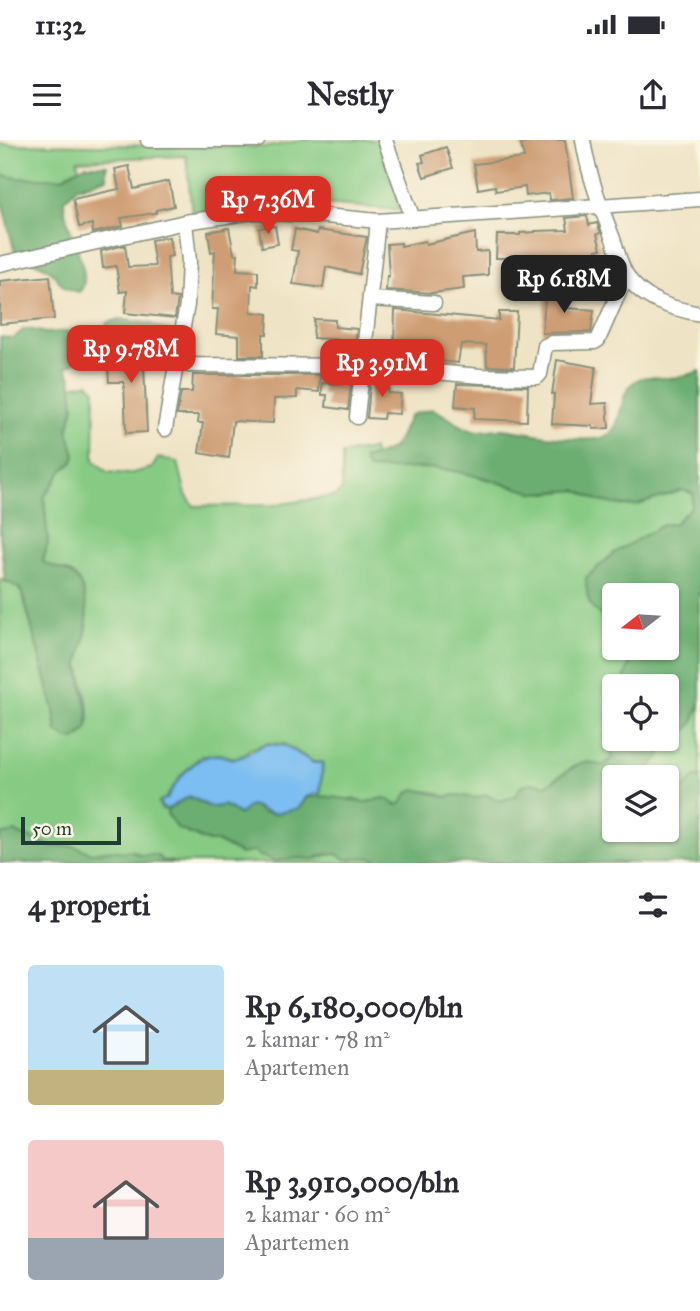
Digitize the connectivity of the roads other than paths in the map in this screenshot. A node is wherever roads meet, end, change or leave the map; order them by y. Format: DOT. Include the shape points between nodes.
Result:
graph roads {
  1 [pos="148,140"];
  2 [pos="258,140"];
  3 [pos="385,140"];
  4 [pos="583,140"];
  5 [pos="700,199"];
  6 [pos="601,207"];
  7 [pos="413,219"];
  8 [pos="378,221"];
  9 [pos="185,222"];
  10 [pos="0,264"];
  11 [pos="626,275"];
  12 [pos="371,299"];
  13 [pos="434,303"];
  14 [pos="700,314"];
  15 [pos="178,354"];
  16 [pos="363,366"];
  17 [pos="357,417"];
  18 [pos="165,429"];
  1 -- 2 [label="street"];
  3 -- 7 [label="street"];
  4 -- 6 [label="street"];
  5 -- 6 [label="street"];
  6 -- 7 [label="street"];
  6 -- 11 [label="street"];
  7 -- 8 [label="street"];
  8 -- 9 [label="street" via="254,212"];
  8 -- 12 [label="street"];
  9 -- 10 [label="street"];
  9 -- 15 [label="street" via="189,272"];
  11 -- 14 [label="street" via="662,304"];
  11 -- 16 [label="street" via="598,340 545,346 537,377"];
  12 -- 13 [label="street"];
  12 -- 16 [label="street"];
  15 -- 16 [label="street" via="189,365"];
  15 -- 18 [label="street"];
  16 -- 17 [label="street"];
}
